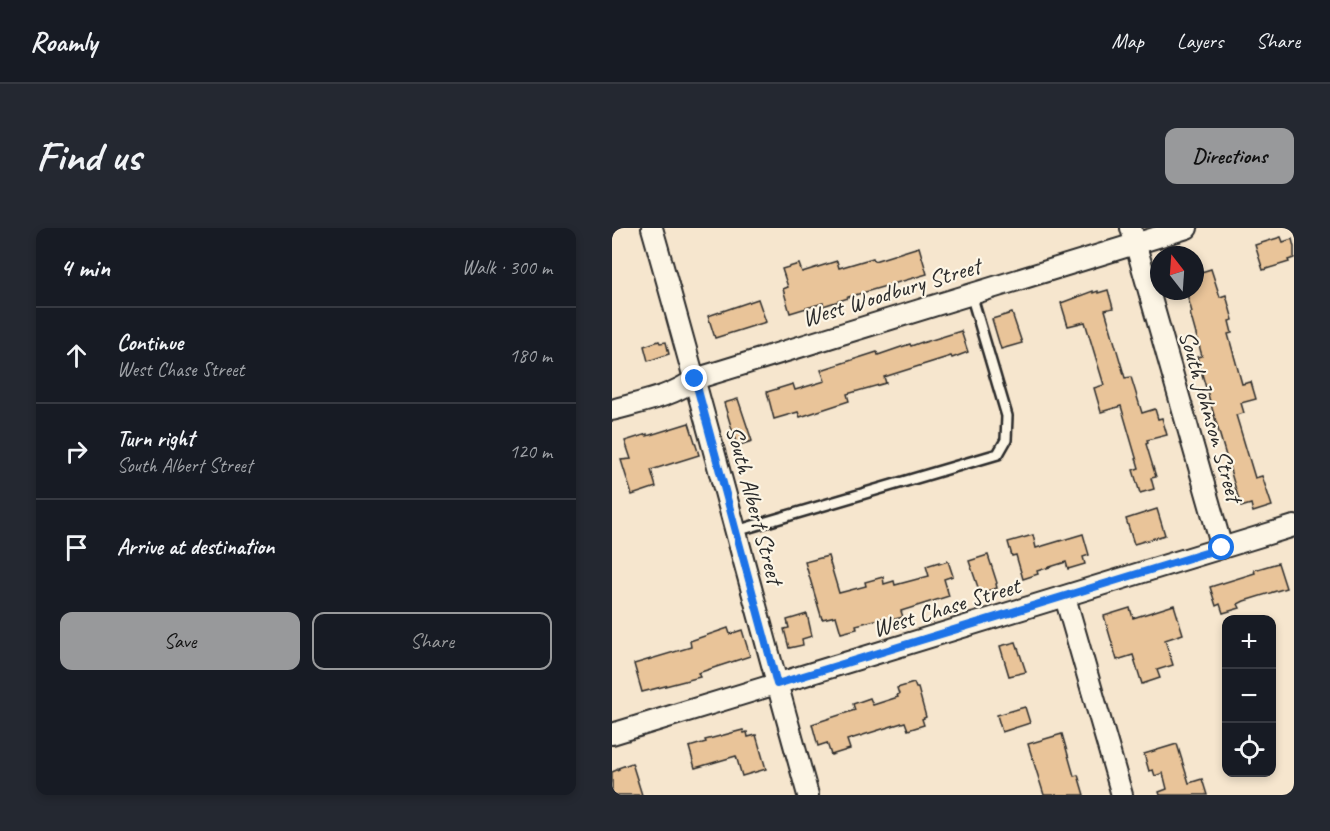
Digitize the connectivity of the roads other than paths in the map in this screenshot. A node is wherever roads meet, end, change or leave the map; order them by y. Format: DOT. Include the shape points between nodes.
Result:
graph roads {
  1 [pos="652,228"];
  2 [pos="1187,228"];
  3 [pos="1133,236"];
  4 [pos="971,294"];
  5 [pos="695,379"];
  6 [pos="612,410"];
  7 [pos="1294,526"];
  8 [pos="736,531"];
  9 [pos="1222,548"];
  10 [pos="1065,597"];
  11 [pos="777,684"];
  12 [pos="612,734"];
  13 [pos="808,795"];
  14 [pos="1122,795"];
  1 -- 5 [label="street, South Albert Street"];
  2 -- 3 [label="street, West Woodbury Street"];
  3 -- 4 [label="street, West Woodbury Street"];
  3 -- 9 [label="street, South Johnson Street"];
  4 -- 5 [label="street, West Woodbury Street"];
  4 -- 8 [label="lane" via="1007,416 1006,440 998,453"];
  5 -- 6 [label="street, West Woodbury Street" via="675,392"];
  5 -- 8 [label="street, South Albert Street"];
  7 -- 9 [label="street, West Chase Street"];
  8 -- 11 [label="street, South Albert Street"];
  9 -- 10 [label="street, West Chase Street"];
  10 -- 11 [label="street, West Chase Street"];
  10 -- 14 [label="street"];
  11 -- 12 [label="street, West Chase Street"];
  11 -- 13 [label="street, South Albert Street"];
}
